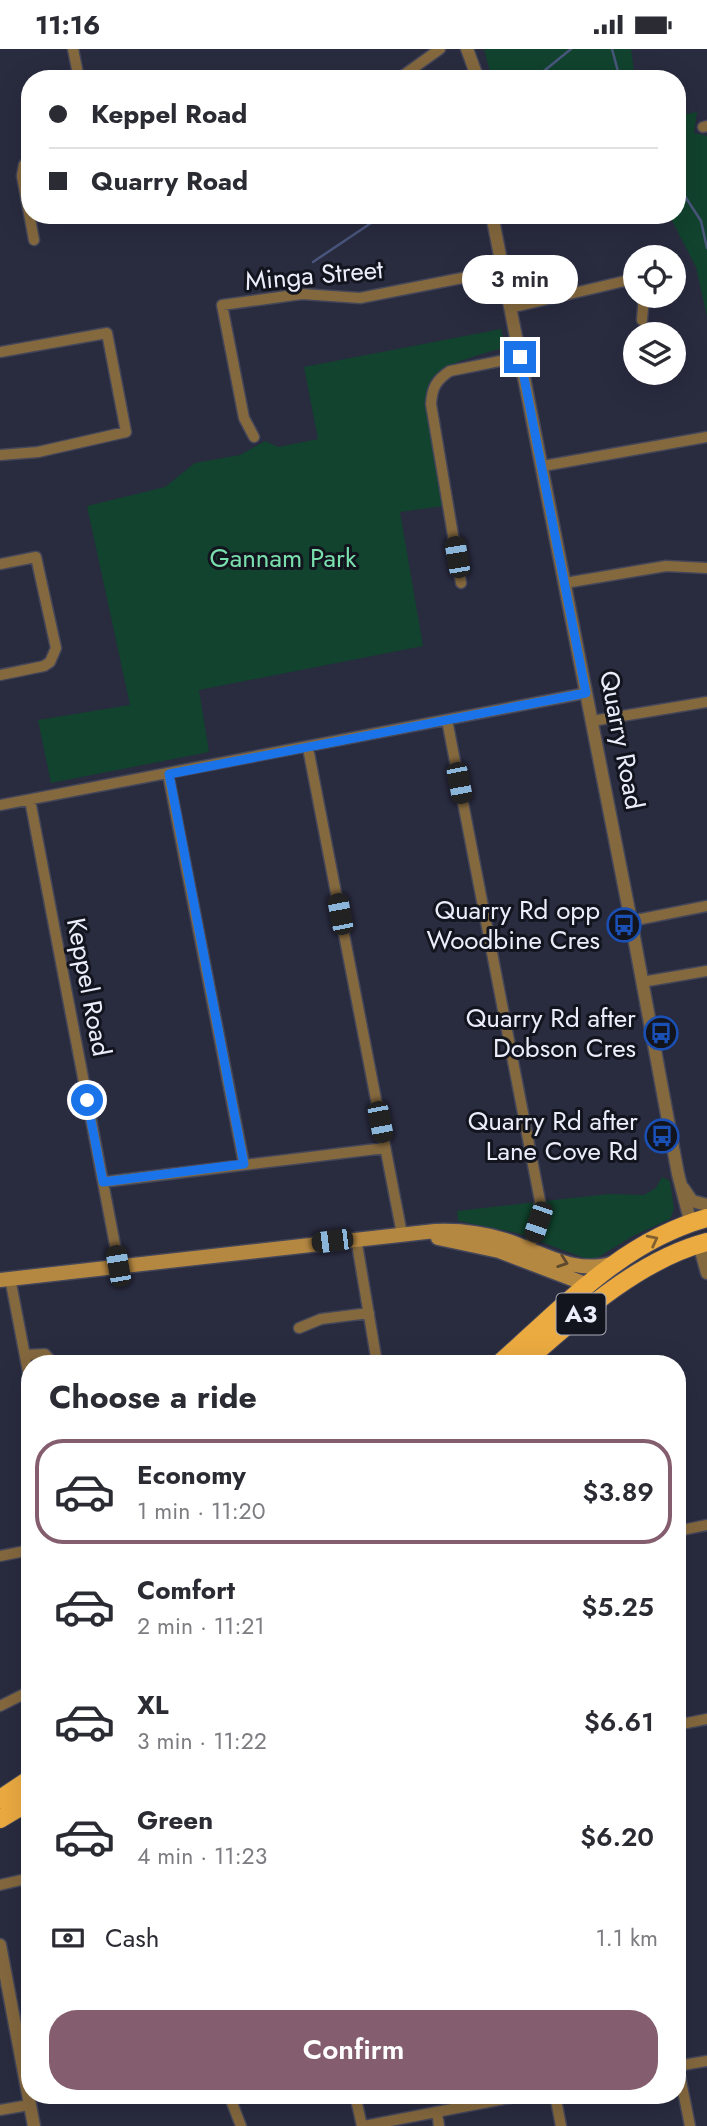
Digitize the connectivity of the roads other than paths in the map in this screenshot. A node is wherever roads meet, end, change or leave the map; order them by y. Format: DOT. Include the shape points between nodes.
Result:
graph roads {
  1 [pos="73,49"];
  2 [pos="440,49"];
  3 [pos="467,49"];
  4 [pos="77,70"];
  5 [pos="411,70"];
  6 [pos="475,70"];
  7 [pos="31,224"];
  8 [pos="494,224"];
  9 [pos="34,240"];
  10 [pos="503,270"];
  11 [pos="623,281"];
  12 [pos="643,308"];
  13 [pos="510,309"];
  14 [pos="642,320"];
  15 [pos="0,352"];
  16 [pos="520,357"];
  17 [pos="254,437"];
  18 [pos="707,437"];
  19 [pos="0,456"];
  20 [pos="542,466"];
  21 [pos="0,564"];
  22 [pos="707,569"];
  23 [pos="461,583"];
  24 [pos="565,583"];
  25 [pos="0,675"];
  26 [pos="586,693"];
  27 [pos="707,702"];
  28 [pos="447,720"];
  29 [pos="592,721"];
  30 [pos="308,748"];
  31 [pos="169,774"];
  32 [pos="30,800"];
  33 [pos="0,805"];
  34 [pos="707,906"];
  35 [pos="631,921"];
  36 [pos="707,971"];
  37 [pos="642,982"];
  38 [pos="385,1148"];
  39 [pos="244,1164"];
  40 [pos="678,1174"];
  41 [pos="103,1182"];
  42 [pos="707,1205"];
  43 [pos="699,1221"];
  44 [pos="402,1234"];
  45 [pos="356,1238"];
  46 [pos="703,1243"];
  47 [pos="527,1254"];
  48 [pos="618,1261"];
  49 [pos="118,1266"];
  50 [pos="642,1271"];
  51 [pos="707,1273"];
  52 [pos="5,1279"];
  53 [pos="588,1285"];
  54 [pos="369,1313"];
  55 [pos="299,1328"];
  56 [pos="25,1355"];
  57 [pos="46,1355"];
  58 [pos="376,1355"];
  59 [pos="509,1355"];
  60 [pos="533,1355"];
  61 [pos="707,1525"];
  62 [pos="686,1529"];
  63 [pos="21,1552"];
  64 [pos="0,1556"];
  65 [pos="21,1696"];
  66 [pos="0,1706"];
  67 [pos="707,1719"];
  68 [pos="686,1723"];
  69 [pos="21,1785"];
  70 [pos="0,1799"];
  71 [pos="21,1806"];
  72 [pos="0,1819"];
  73 [pos="21,1880"];
  74 [pos="0,1885"];
  75 [pos="0,1945"];
  76 [pos="2,1967"];
  77 [pos="707,2061"];
  78 [pos="21,2064"];
  79 [pos="686,2065"];
  80 [pos="232,2104"];
  81 [pos="357,2104"];
  82 [pos="478,2104"];
  83 [pos="557,2104"];
  84 [pos="686,2104"];
  85 [pos="29,2105"];
  86 [pos="0,2110"];
  87 [pos="437,2112"];
  88 [pos="34,2126"];
  89 [pos="240,2126"];
  90 [pos="363,2126"];
  91 [pos="439,2126"];
  92 [pos="561,2126"];
  93 [pos="690,2126"];
  1 -- 4 [label="street"];
  2 -- 5 [label="street"];
  3 -- 6 [label="street"];
  7 -- 9 [label="street"];
  8 -- 10 [label="street, Quarry Road"];
  10 -- 13 [label="street, Quarry Road"];
  10 -- 17 [label="street, Minga Street" via="360,298 302,294 222,306 244,418"];
  11 -- 13 [label="street"];
  12 -- 14 [label="street"];
  13 -- 16 [label="street, Quarry Road"];
  15 -- 19 [label="street" via="107,333 126,432"];
  16 -- 20 [label="street, Quarry Road"];
  16 -- 23 [label="street" via="450,371 432,392 430,404"];
  18 -- 20 [label="street"];
  20 -- 24 [label="street, Quarry Road"];
  21 -- 25 [label="street" via="36,557 56,648 44,666"];
  22 -- 24 [label="street" via="666,566"];
  24 -- 26 [label="street, Quarry Road"];
  26 -- 28 [label="street"];
  26 -- 29 [label="street, Quarry Road"];
  27 -- 29 [label="street"];
  28 -- 30 [label="street"];
  28 -- 47 [label="street" via="540,1201"];
  29 -- 35 [label="street, Quarry Road"];
  30 -- 31 [label="street"];
  30 -- 38 [label="street"];
  31 -- 32 [label="street"];
  31 -- 39 [label="street"];
  32 -- 33 [label="street"];
  32 -- 41 [label="street, Keppel Road"];
  34 -- 35 [label="street"];
  35 -- 37 [label="street, Quarry Road"];
  36 -- 37 [label="street"];
  37 -- 40 [label="street, Quarry Road"];
  38 -- 39 [label="street"];
  38 -- 44 [label="street"];
  39 -- 41 [label="street"];
  40 -- 42 [label="street" via="689,1198"];
  40 -- 43 [label="street, Quarry Road"];
  41 -- 49 [label="street, Keppel Road"];
  43 -- 46 [label="highway, Quarry Road"];
  48 -- 43 [label="highway, A3, one-way" via="652,1240"];
  44 -- 45 [label="main road"];
  44 -- 47 [label="main road" via="463,1232 504,1240"];
  45 -- 49 [label="main road"];
  45 -- 54 [label="street"];
  46 -- 50 [label="highway, A3"];
  46 -- 51 [label="street, Quarry Road"];
  47 -- 48 [label="main road, one-way" via="582,1267"];
  47 -- 53 [label="main road"];
  48 -- 53 [label="highway, A3"];
  49 -- 52 [label="main road"];
  50 -- 53 [label="highway"];
  50 -- 60 [label="highway, A3"];
  52 -- 56 [label="street"];
  53 -- 59 [label="highway, A3"];
  54 -- 55 [label="street" via="321,1319"];
  54 -- 58 [label="street"];
  56 -- 57 [label="street"];
  61 -- 62 [label="street"];
  63 -- 64 [label="street"];
  65 -- 66 [label="street"];
  67 -- 68 [label="street"];
  69 -- 70 [label="highway"];
  71 -- 72 [label="highway"];
  73 -- 74 [label="street"];
  75 -- 76 [label="street"];
  76 -- 78 [label="street"];
  77 -- 79 [label="street"];
  80 -- 89 [label="street"];
  81 -- 90 [label="street"];
  82 -- 87 [label="street"];
  83 -- 92 [label="street"];
  84 -- 93 [label="street"];
  85 -- 86 [label="street"];
  85 -- 88 [label="street"];
  87 -- 90 [label="street"];
  87 -- 91 [label="street"];
}
